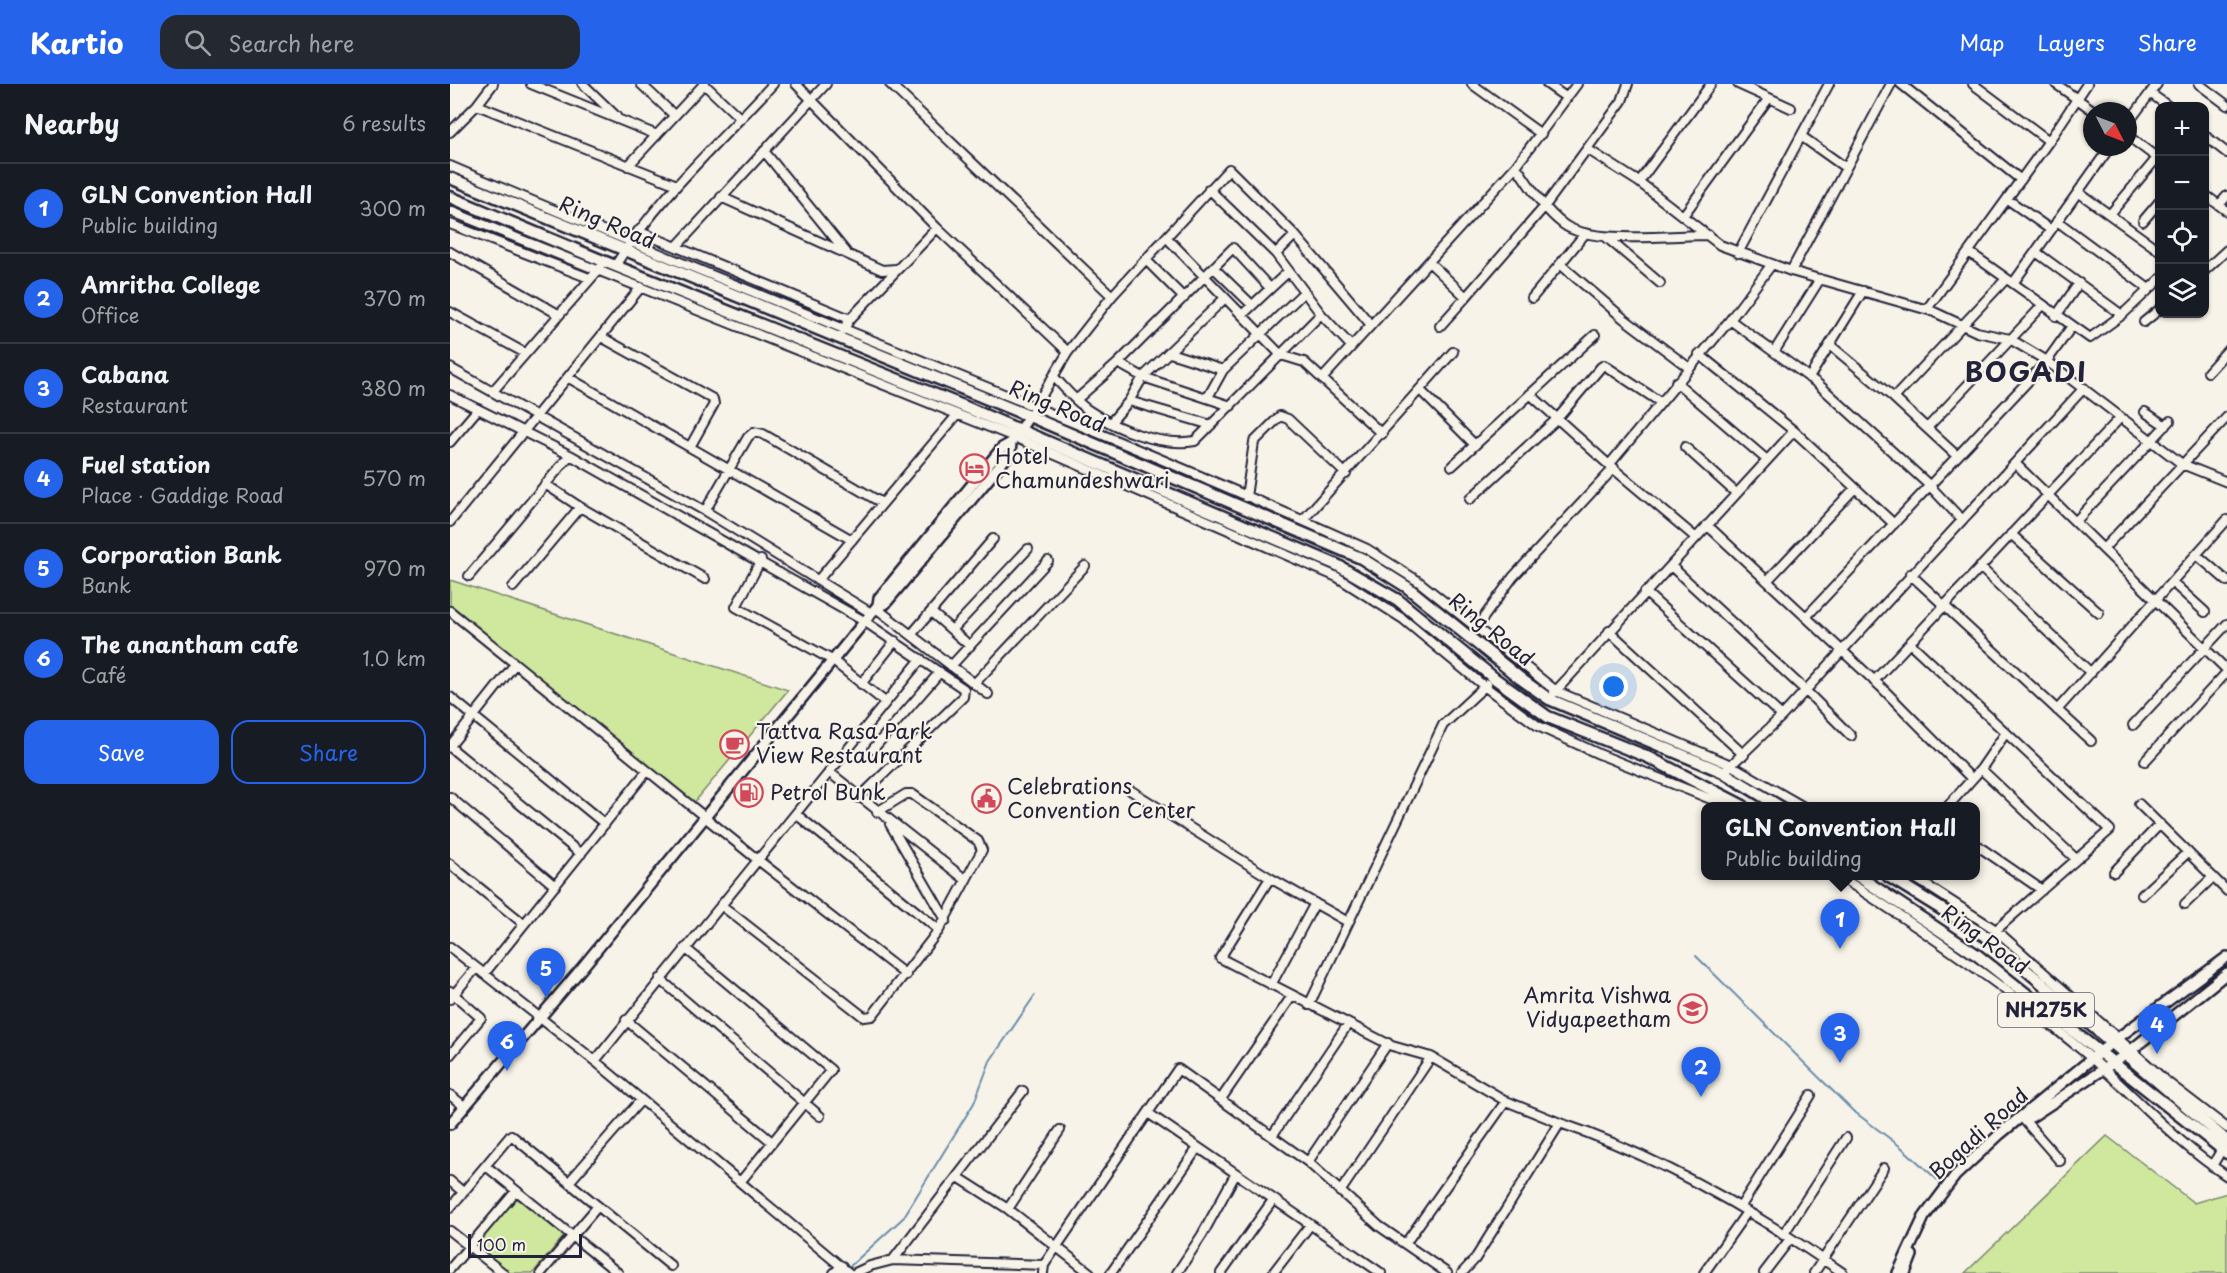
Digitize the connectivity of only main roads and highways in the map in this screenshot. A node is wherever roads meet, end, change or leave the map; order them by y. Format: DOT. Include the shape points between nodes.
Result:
graph roads {
  1 [pos="450,178"];
  2 [pos="450,196"];
  3 [pos="1032,412"];
  4 [pos="1015,437"];
  5 [pos="1734,802"];
  6 [pos="1772,802"];
  7 [pos="1863,880"];
  8 [pos="1894,880"];
  9 [pos="2227,957"];
  10 [pos="2227,974"];
  11 [pos="2115,1041"];
  12 [pos="2128,1052"];
  13 [pos="2096,1056"];
  14 [pos="2107,1066"];
  15 [pos="450,1124"];
  16 [pos="2225,1148"];
  17 [pos="1898,1273"];
  18 [pos="1905,1273"];
  1 -- 3 [label="highway, Ring Road"];
  2 -- 4 [label="highway, Ring Road" via="601,266 615,266"];
  3 -- 4 [label="main road"];
  3 -- 6 [label="highway, Ring Road" via="1374,565 1521,679 1727,768"];
  4 -- 5 [label="highway, Ring Road" via="1316,555 1364,579 1398,600 1548,717 1648,757"];
  4 -- 15 [label="main road" via="1002,448 879,598 875,609"];
  7 -- 13 [label="highway, Ring Road / NH275K" via="1988,970"];
  8 -- 11 [label="highway, Ring Road / NH275K" via="2022,960"];
  9 -- 11 [label="main road, Bogadi Road"];
  10 -- 12 [label="main road, Bogadi Road"];
  11 -- 12 [label="highway, Ring Road / NH275K"];
  11 -- 13 [label="main road, Bogadi Road"];
  12 -- 14 [label="main road, Bogadi Road"];
  12 -- 16 [label="highway, Ring Road / NH275K"];
  13 -- 14 [label="highway, Ring Road / NH275K"];
  13 -- 17 [label="main road, Bogadi Road" via="1955,1176 1924,1217"];
  14 -- 16 [label="highway, Ring Road / NH275K"];
  14 -- 18 [label="main road, Bogadi Road" via="2025,1120 1963,1176 1939,1203"];
}
